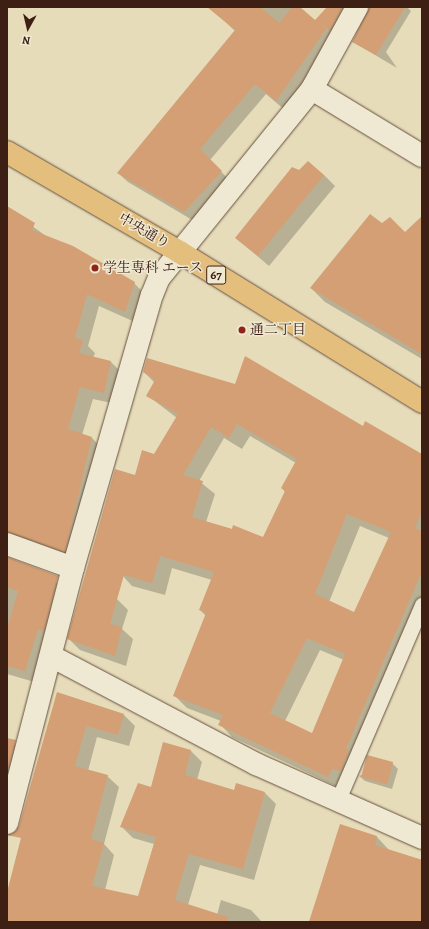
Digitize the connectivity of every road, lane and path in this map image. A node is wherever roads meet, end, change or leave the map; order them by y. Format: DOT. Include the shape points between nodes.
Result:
graph roads {
  1 [pos="357,7"];
  2 [pos="312,89"];
  3 [pos="7,152"];
  4 [pos="422,156"];
  5 [pos="181,253"];
  6 [pos="422,402"];
  7 [pos="7,544"];
  8 [pos="73,568"];
  9 [pos="422,605"];
  10 [pos="51,656"];
  11 [pos="337,802"];
  12 [pos="7,824"];
  13 [pos="422,838"];
  1 -- 2 [label="street"];
  2 -- 4 [label="street"];
  2 -- 5 [label="street"];
  3 -- 5 [label="main road, 中央通り / 67"];
  5 -- 6 [label="main road, 中央通り / 67"];
  5 -- 8 [label="street" via="159,278 152,294"];
  7 -- 8 [label="street"];
  8 -- 10 [label="street"];
  9 -- 11 [label="lane"];
  10 -- 11 [label="street" via="256,764"];
  10 -- 12 [label="street"];
  11 -- 13 [label="street"];
}
